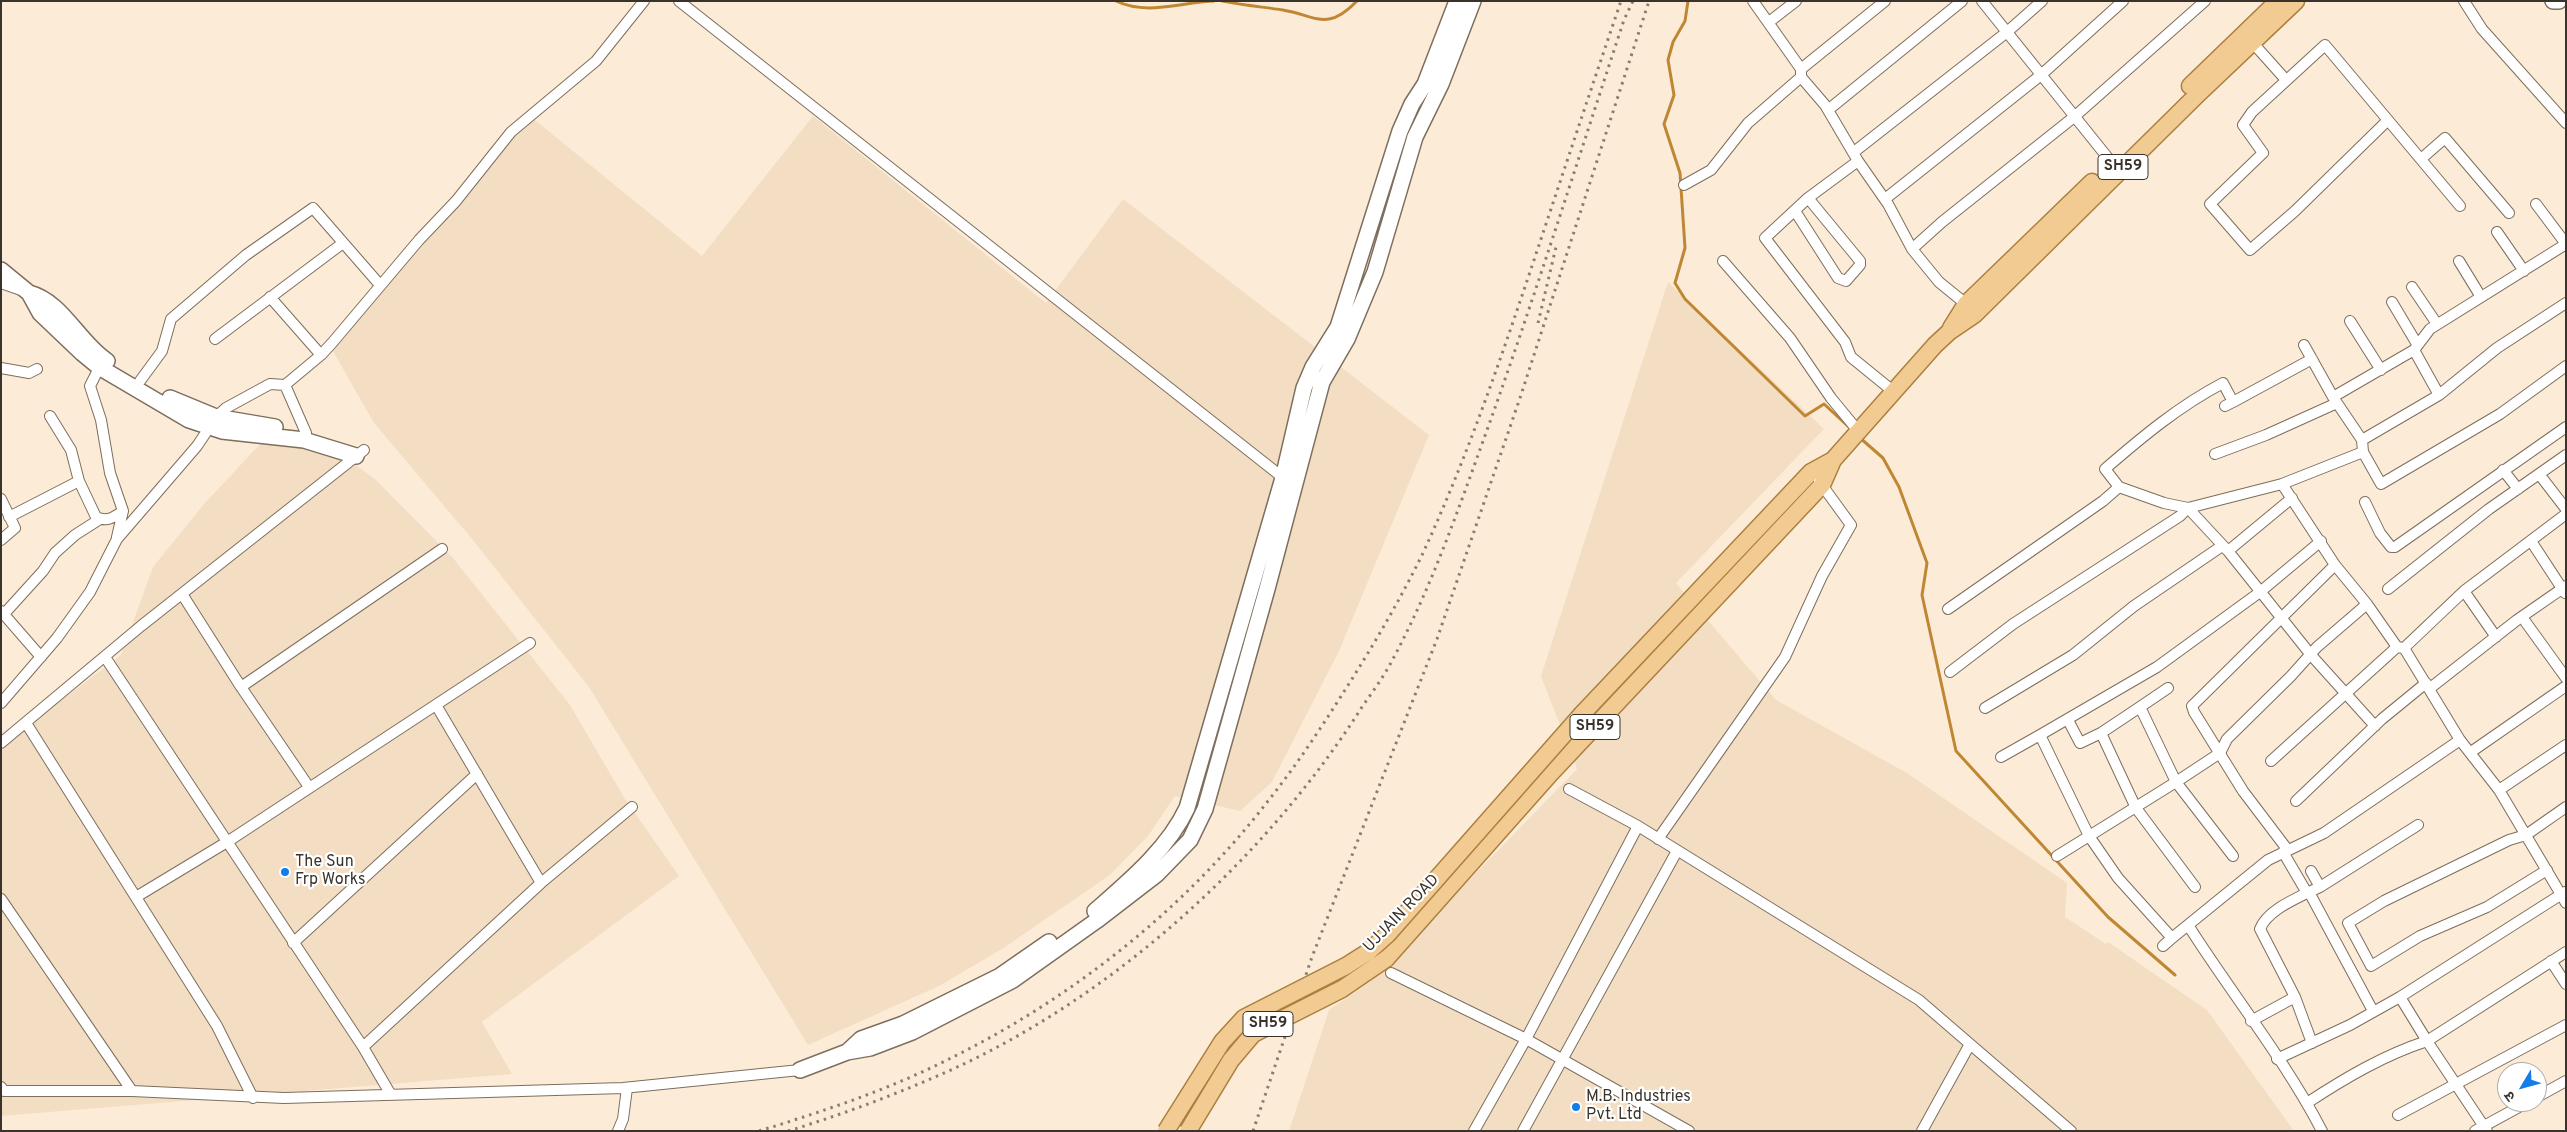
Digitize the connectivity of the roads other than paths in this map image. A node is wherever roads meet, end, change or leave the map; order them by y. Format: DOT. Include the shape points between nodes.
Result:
graph roads {
  1 [pos="644,1"];
  2 [pos="679,1"];
  3 [pos="1457,1"];
  4 [pos="1473,1"];
  5 [pos="1753,1"];
  6 [pos="1796,1"];
  7 [pos="1885,1"];
  8 [pos="1962,1"];
  9 [pos="1982,1"];
  10 [pos="2042,1"];
  11 [pos="2123,1"];
  12 [pos="2205,1"];
  13 [pos="2278,1"];
  14 [pos="2296,1"];
  15 [pos="2464,1"];
  16 [pos="2553,1"];
  17 [pos="2559,1"];
  18 [pos="1769,22"];
  19 [pos="2007,32"];
  20 [pos="2252,42"];
  21 [pos="1801,73"];
  22 [pos="2042,75"];
  23 [pos="2286,80"];
  24 [pos="1828,110"];
  25 [pos="2074,116"];
  26 [pos="2388,120"];
  27 [pos="2566,123"];
  28 [pos="1856,156"];
  29 [pos="2421,159"];
  30 [pos="2112,163"];
  31 [pos="1684,185"];
  32 [pos="1808,198"];
  33 [pos="1885,199"];
  34 [pos="2536,204"];
  35 [pos="2460,206"];
  36 [pos="1795,211"];
  37 [pos="2509,213"];
  38 [pos="2496,232"];
  39 [pos="343,243"];
  40 [pos="2566,244"];
  41 [pos="1912,248"];
  42 [pos="1723,261"];
  43 [pos="2460,261"];
  44 [pos="2524,272"];
  45 [pos="5,277"];
  46 [pos="380,285"];
  47 [pos="2412,287"];
  48 [pos="270,297"];
  49 [pos="2481,297"];
  50 [pos="2392,302"];
  51 [pos="2566,303"];
  52 [pos="1966,304"];
  53 [pos="2350,321"];
  54 [pos="2437,324"];
  55 [pos="1949,332"];
  56 [pos="215,339"];
  57 [pos="2304,345"];
  58 [pos="2415,347"];
  59 [pos="321,355"];
  60 [pos="2312,359"];
  61 [pos="101,363"];
  62 [pos="2566,366"];
  63 [pos="1,368"];
  64 [pos="37,369"];
  65 [pos="2381,370"];
  66 [pos="140,382"];
  67 [pos="285,385"];
  68 [pos="1894,392"];
  69 [pos="2439,395"];
  70 [pos="2335,400"];
  71 [pos="50,416"];
  72 [pos="213,422"];
  73 [pos="2566,426"];
  74 [pos="1859,432"];
  75 [pos="306,433"];
  76 [pos="2362,440"];
  77 [pos="2362,452"];
  78 [pos="360,453"];
  79 [pos="2215,454"];
  80 [pos="1838,455"];
  81 [pos="2566,455"];
  82 [pos="2503,470"];
  83 [pos="1811,472"];
  84 [pos="2539,474"];
  85 [pos="79,481"];
  86 [pos="1289,482"];
  87 [pos="1822,484"];
  88 [pos="2282,484"];
  89 [pos="2119,487"];
  90 [pos="2518,489"];
  91 [pos="2292,498"];
  92 [pos="1,499"];
  93 [pos="2364,502"];
  94 [pos="2188,508"];
  95 [pos="2566,510"];
  96 [pos="123,511"];
  97 [pos="2566,514"];
  98 [pos="9,517"];
  99 [pos="100,519"];
  100 [pos="117,539"];
  101 [pos="1,540"];
  102 [pos="2320,541"];
  103 [pos="2531,541"];
  104 [pos="2225,548"];
  105 [pos="442,549"];
  106 [pos="2335,565"];
  107 [pos="2388,589"];
  108 [pos="2564,590"];
  109 [pos="2464,591"];
  110 [pos="2260,592"];
  111 [pos="182,594"];
  112 [pos="2367,604"];
  113 [pos="1948,609"];
  114 [pos="2,613"];
  115 [pos="2282,617"];
  116 [pos="2522,617"];
  117 [pos="2496,637"];
  118 [pos="530,643"];
  119 [pos="2401,648"];
  120 [pos="2311,655"];
  121 [pos="41,657"];
  122 [pos="105,657"];
  123 [pos="1950,672"];
  124 [pos="2566,678"];
  125 [pos="2427,686"];
  126 [pos="2566,686"];
  127 [pos="241,687"];
  128 [pos="2168,688"];
  129 [pos="2345,693"];
  130 [pos="3,696"];
  131 [pos="436,705"];
  132 [pos="2140,707"];
  133 [pos="1985,708"];
  134 [pos="2068,720"];
  135 [pos="26,723"];
  136 [pos="2375,726"];
  137 [pos="2101,733"];
  138 [pos="2040,735"];
  139 [pos="2460,740"];
  140 [pos="1,743"];
  141 [pos="2566,745"];
  142 [pos="2471,752"];
  143 [pos="2220,753"];
  144 [pos="2001,757"];
  145 [pos="2271,761"];
  146 [pos="477,774"];
  147 [pos="2176,782"];
  148 [pos="309,787"];
  149 [pos="1569,789"];
  150 [pos="2499,790"];
  151 [pos="2296,802"];
  152 [pos="632,807"];
  153 [pos="2566,807"];
  154 [pos="2136,808"];
  155 [pos="2418,825"];
  156 [pos="1638,826"];
  157 [pos="2526,835"];
  158 [pos="2089,836"];
  159 [pos="1658,839"];
  160 [pos="227,842"];
  161 [pos="1676,850"];
  162 [pos="2285,851"];
  163 [pos="2057,856"];
  164 [pos="2233,856"];
  165 [pos="2547,870"];
  166 [pos="2311,871"];
  167 [pos="541,882"];
  168 [pos="2195,887"];
  169 [pos="2320,887"];
  170 [pos="2308,893"];
  171 [pos="136,897"];
  172 [pos="2564,897"];
  173 [pos="1,899"];
  174 [pos="2188,925"];
  175 [pos="2172,938"];
  176 [pos="293,943"];
  177 [pos="2163,946"];
  178 [pos="2566,952"];
  179 [pos="2551,961"];
  180 [pos="1391,973"];
  181 [pos="2566,984"];
  182 [pos="2295,997"];
  183 [pos="2400,997"];
  184 [pos="2373,1011"];
  185 [pos="2251,1021"];
  186 [pos="2566,1025"];
  187 [pos="1526,1039"];
  188 [pos="2427,1041"];
  189 [pos="2312,1043"];
  190 [pos="1970,1044"];
  191 [pos="363,1047"];
  192 [pos="2277,1059"];
  193 [pos="1562,1060"];
  194 [pos="800,1070"];
  195 [pos="2566,1081"];
  196 [pos="2454,1085"];
  197 [pos="1,1087"];
  198 [pos="627,1088"];
  199 [pos="132,1091"];
  200 [pos="2547,1091"];
  201 [pos="391,1095"];
  202 [pos="253,1098"];
  203 [pos="2307,1103"];
  204 [pos="2511,1112"];
  205 [pos="2398,1115"];
  206 [pos="2482,1129"];
  207 [pos="618,1131"];
  208 [pos="1166,1131"];
  209 [pos="1188,1131"];
  210 [pos="1474,1131"];
  211 [pos="1524,1131"];
  212 [pos="1689,1131"];
  213 [pos="1922,1131"];
  214 [pos="2071,1131"];
  215 [pos="2322,1131"];
  1 -- 46 [label="street" via="596,61 511,132 456,201"];
  2 -- 86 [label="street"];
  3 -- 86 [label="street" via="1425,84 1400,131 1338,327 1304,388"];
  4 -- 86 [label="street" via="1441,84 1415,137 1375,272 1347,339 1322,382"];
  5 -- 18 [label="street"];
  6 -- 18 [label="street"];
  7 -- 21 [label="street"];
  8 -- 24 [label="street"];
  9 -- 19 [label="street"];
  10 -- 19 [label="street"];
  11 -- 22 [label="street"];
  12 -- 25 [label="street"];
  13 -- 30 [label="main road, SH59"];
  14 -- 20 [label="main road, SH59"];
  15 -- 27 [label="street" via="2482,29"];
  16 -- 17 [label="street"];
  18 -- 21 [label="street"];
  19 -- 22 [label="street"];
  19 -- 28 [label="street"];
  20 -- 23 [label="street"];
  20 -- 55 [label="main road, SH59" via="1974,315"];
  21 -- 24 [label="street"];
  21 -- 31 [label="street" via="1748,123 1711,170"];
  22 -- 25 [label="street"];
  22 -- 33 [label="street"];
  23 -- 26 [label="street" via="2325,45"];
  23 -- 26 [label="street" via="2243,125 2263,153 2210,204 2250,250"];
  24 -- 28 [label="street"];
  25 -- 30 [label="street"];
  25 -- 41 [label="street"];
  26 -- 29 [label="street"];
  28 -- 32 [label="street"];
  28 -- 33 [label="street"];
  29 -- 35 [label="street"];
  29 -- 37 [label="street" via="2445,138"];
  30 -- 52 [label="main road, SH59"];
  32 -- 36 [label="street"];
  32 -- 36 [label="street" via="1860,261 1846,281 1838,278"];
  33 -- 41 [label="street"];
  34 -- 40 [label="street"];
  36 -- 68 [label="street" via="1765,238 1845,342 1851,357"];
  38 -- 44 [label="street"];
  39 -- 46 [label="street"];
  39 -- 48 [label="street"];
  39 -- 66 [label="street" via="313,208 246,255 171,320 162,351"];
  40 -- 44 [label="street"];
  41 -- 52 [label="street" via="1939,282"];
  42 -- 74 [label="street" via="1790,338 1830,398"];
  43 -- 49 [label="street"];
  44 -- 49 [label="street"];
  45 -- 61 [label="street" via="29,293 46,299"];
  46 -- 59 [label="street"];
  47 -- 54 [label="street"];
  48 -- 56 [label="street"];
  48 -- 59 [label="street"];
  49 -- 54 [label="street"];
  50 -- 58 [label="street"];
  51 -- 69 [label="street" via="2497,348"];
  52 -- 55 [label="main road, SH59"];
  53 -- 65 [label="street"];
  54 -- 58 [label="street" via="2422,336"];
  55 -- 68 [label="main road, SH59"];
  57 -- 60 [label="street"];
  58 -- 65 [label="street"];
  58 -- 69 [label="street"];
  59 -- 67 [label="street"];
  60 -- 70 [label="street"];
  60 -- 89 [label="street" via="2229,404 2223,384 2202,394 2157,425 2104,469"];
  61 -- 66 [label="street"];
  61 -- 72 [label="street" via="189,420"];
  61 -- 96 [label="street" via="90,386 101,420 110,473"];
  62 -- 77 [label="street" via="2500,414 2386,483 2380,484"];
  63 -- 64 [label="street" via="29,373"];
  65 -- 70 [label="street"];
  66 -- 72 [label="street"];
  67 -- 72 [label="street" via="270,384 226,408"];
  67 -- 75 [label="street"];
  68 -- 74 [label="main road, SH59"];
  69 -- 76 [label="street"];
  70 -- 76 [label="street"];
  70 -- 79 [label="street" via="2266,436"];
  71 -- 85 [label="street" via="70,450"];
  72 -- 75 [label="street"];
  72 -- 78 [label="street"];
  72 -- 100 [label="street" via="197,446"];
  73 -- 82 [label="street"];
  74 -- 80 [label="main road, SH59"];
  75 -- 78 [label="street" via="343,440"];
  76 -- 77 [label="street"];
  77 -- 88 [label="street"];
  78 -- 111 [label="street"];
  80 -- 83 [label="main road, SH59"];
  80 -- 87 [label="main road, SH59"];
  81 -- 84 [label="street"];
  82 -- 90 [label="street"];
  82 -- 93 [label="street" via="2392,548"];
  83 -- 87 [label="street"];
  83 -- 208 [label="main road, UJJAIN ROAD / SH59, bridge" via="1582,714 1388,934 1368,952 1244,1018 1222,1042"];
  84 -- 90 [label="street"];
  84 -- 95 [label="street"];
  85 -- 98 [label="street"];
  85 -- 99 [label="street" via="96,517"];
  86 -- 194 [label="street" via="1196,782 1178,827 1096,911 1000,976 902,1024 861,1039 847,1052"];
  87 -- 159 [label="street" via="1851,526 1822,576 1785,657"];
  87 -- 209 [label="main road, SH59, bridge" via="1551,773 1386,959 1342,989 1271,1023 1241,1046"];
  88 -- 91 [label="street"];
  88 -- 94 [label="street"];
  89 -- 94 [label="street" via="2164,504"];
  89 -- 113 [label="street"];
  90 -- 107 [label="street"];
  91 -- 102 [label="street"];
  91 -- 104 [label="street"];
  92 -- 98 [label="street"];
  94 -- 104 [label="street"];
  94 -- 123 [label="street" via="2013,624"];
  96 -- 99 [label="street" via="112,518"];
  96 -- 100 [label="street"];
  97 -- 103 [label="street"];
  98 -- 101 [label="street" via="15,528"];
  99 -- 114 [label="street" via="55,553 43,571"];
  100 -- 121 [label="street" via="90,592"];
  102 -- 106 [label="street"];
  102 -- 110 [label="street"];
  103 -- 108 [label="street"];
  103 -- 109 [label="street"];
  104 -- 110 [label="street"];
  104 -- 133 [label="street" via="2134,606 2073,655"];
  105 -- 127 [label="street"];
  106 -- 112 [label="street"];
  106 -- 115 [label="street"];
  108 -- 116 [label="street"];
  109 -- 117 [label="street"];
  109 -- 119 [label="street"];
  110 -- 115 [label="street"];
  110 -- 134 [label="street" via="2157,667"];
  111 -- 122 [label="street"];
  111 -- 127 [label="street"];
  112 -- 119 [label="street"];
  112 -- 120 [label="street"];
  114 -- 121 [label="street"];
  115 -- 120 [label="street"];
  115 -- 143 [label="street" via="2193,703 2194,712"];
  116 -- 117 [label="street"];
  116 -- 124 [label="street"];
  117 -- 125 [label="street"];
  118 -- 131 [label="street"];
  119 -- 125 [label="street"];
  119 -- 129 [label="street"];
  120 -- 129 [label="street"];
  120 -- 143 [label="street" via="2227,739"];
  121 -- 130 [label="street"];
  122 -- 135 [label="street"];
  122 -- 160 [label="street"];
  125 -- 136 [label="street"];
  125 -- 139 [label="street"];
  126 -- 142 [label="street"];
  127 -- 148 [label="street"];
  128 -- 132 [label="street"];
  129 -- 136 [label="street"];
  129 -- 145 [label="street"];
  131 -- 146 [label="street"];
  131 -- 148 [label="street"];
  132 -- 137 [label="street"];
  132 -- 147 [label="street"];
  134 -- 137 [label="street" via="2080,743"];
  134 -- 138 [label="street"];
  135 -- 140 [label="street"];
  135 -- 171 [label="street"];
  136 -- 151 [label="street"];
  137 -- 154 [label="street"];
  138 -- 144 [label="street"];
  138 -- 158 [label="street"];
  139 -- 142 [label="street"];
  139 -- 162 [label="street" via="2324,833"];
  141 -- 150 [label="street"];
  142 -- 150 [label="street"];
  143 -- 147 [label="street"];
  143 -- 162 [label="street"];
  146 -- 167 [label="street"];
  146 -- 176 [label="street"];
  147 -- 154 [label="street"];
  147 -- 164 [label="street"];
  148 -- 160 [label="street"];
  149 -- 156 [label="street"];
  150 -- 157 [label="street"];
  152 -- 167 [label="street"];
  153 -- 157 [label="street"];
  154 -- 158 [label="street"];
  154 -- 168 [label="street"];
  155 -- 169 [label="street"];
  156 -- 159 [label="street"];
  156 -- 187 [label="street"];
  157 -- 165 [label="street"];
  157 -- 165 [label="street" via="2509,840 2384,901 2348,923 2372,966 2420,936 2487,907"];
  158 -- 163 [label="street"];
  158 -- 175 [label="street" via="2118,878"];
  159 -- 161 [label="street"];
  160 -- 171 [label="street"];
  160 -- 176 [label="street"];
  161 -- 190 [label="street" via="1918,1000"];
  161 -- 193 [label="street"];
  162 -- 170 [label="street"];
  162 -- 174 [label="street" via="2246,876"];
  165 -- 172 [label="street"];
  166 -- 169 [label="street"];
  167 -- 191 [label="street"];
  169 -- 170 [label="street"];
  170 -- 182 [label="street" via="2276,910 2260,929"];
  170 -- 184 [label="street"];
  171 -- 202 [label="street" via="217,1026"];
  172 -- 183 [label="street"];
  173 -- 199 [label="street"];
  174 -- 175 [label="street"];
  174 -- 185 [label="street"];
  175 -- 177 [label="street"];
  176 -- 191 [label="street"];
  178 -- 179 [label="street"];
  179 -- 181 [label="street"];
  179 -- 188 [label="street"];
  180 -- 187 [label="street"];
  182 -- 185 [label="street"];
  182 -- 189 [label="street"];
  183 -- 184 [label="street"];
  183 -- 188 [label="street"];
  184 -- 189 [label="street"];
  185 -- 192 [label="street"];
  186 -- 196 [label="street"];
  187 -- 193 [label="street"];
  187 -- 210 [label="street"];
  188 -- 196 [label="street"];
  188 -- 203 [label="street" via="2339,1081"];
  189 -- 192 [label="street"];
  190 -- 213 [label="street"];
  190 -- 214 [label="street"];
  191 -- 201 [label="street"];
  192 -- 203 [label="street"];
  193 -- 211 [label="street"];
  193 -- 212 [label="street"];
  194 -- 198 [label="street"];
  195 -- 200 [label="street"];
  196 -- 205 [label="street"];
  196 -- 206 [label="street"];
  197 -- 199 [label="street" via="4,1091"];
  198 -- 201 [label="street"];
  198 -- 207 [label="street"];
  199 -- 202 [label="street"];
  201 -- 202 [label="street"];
  203 -- 215 [label="street"];
  204 -- 206 [label="street"];
}
